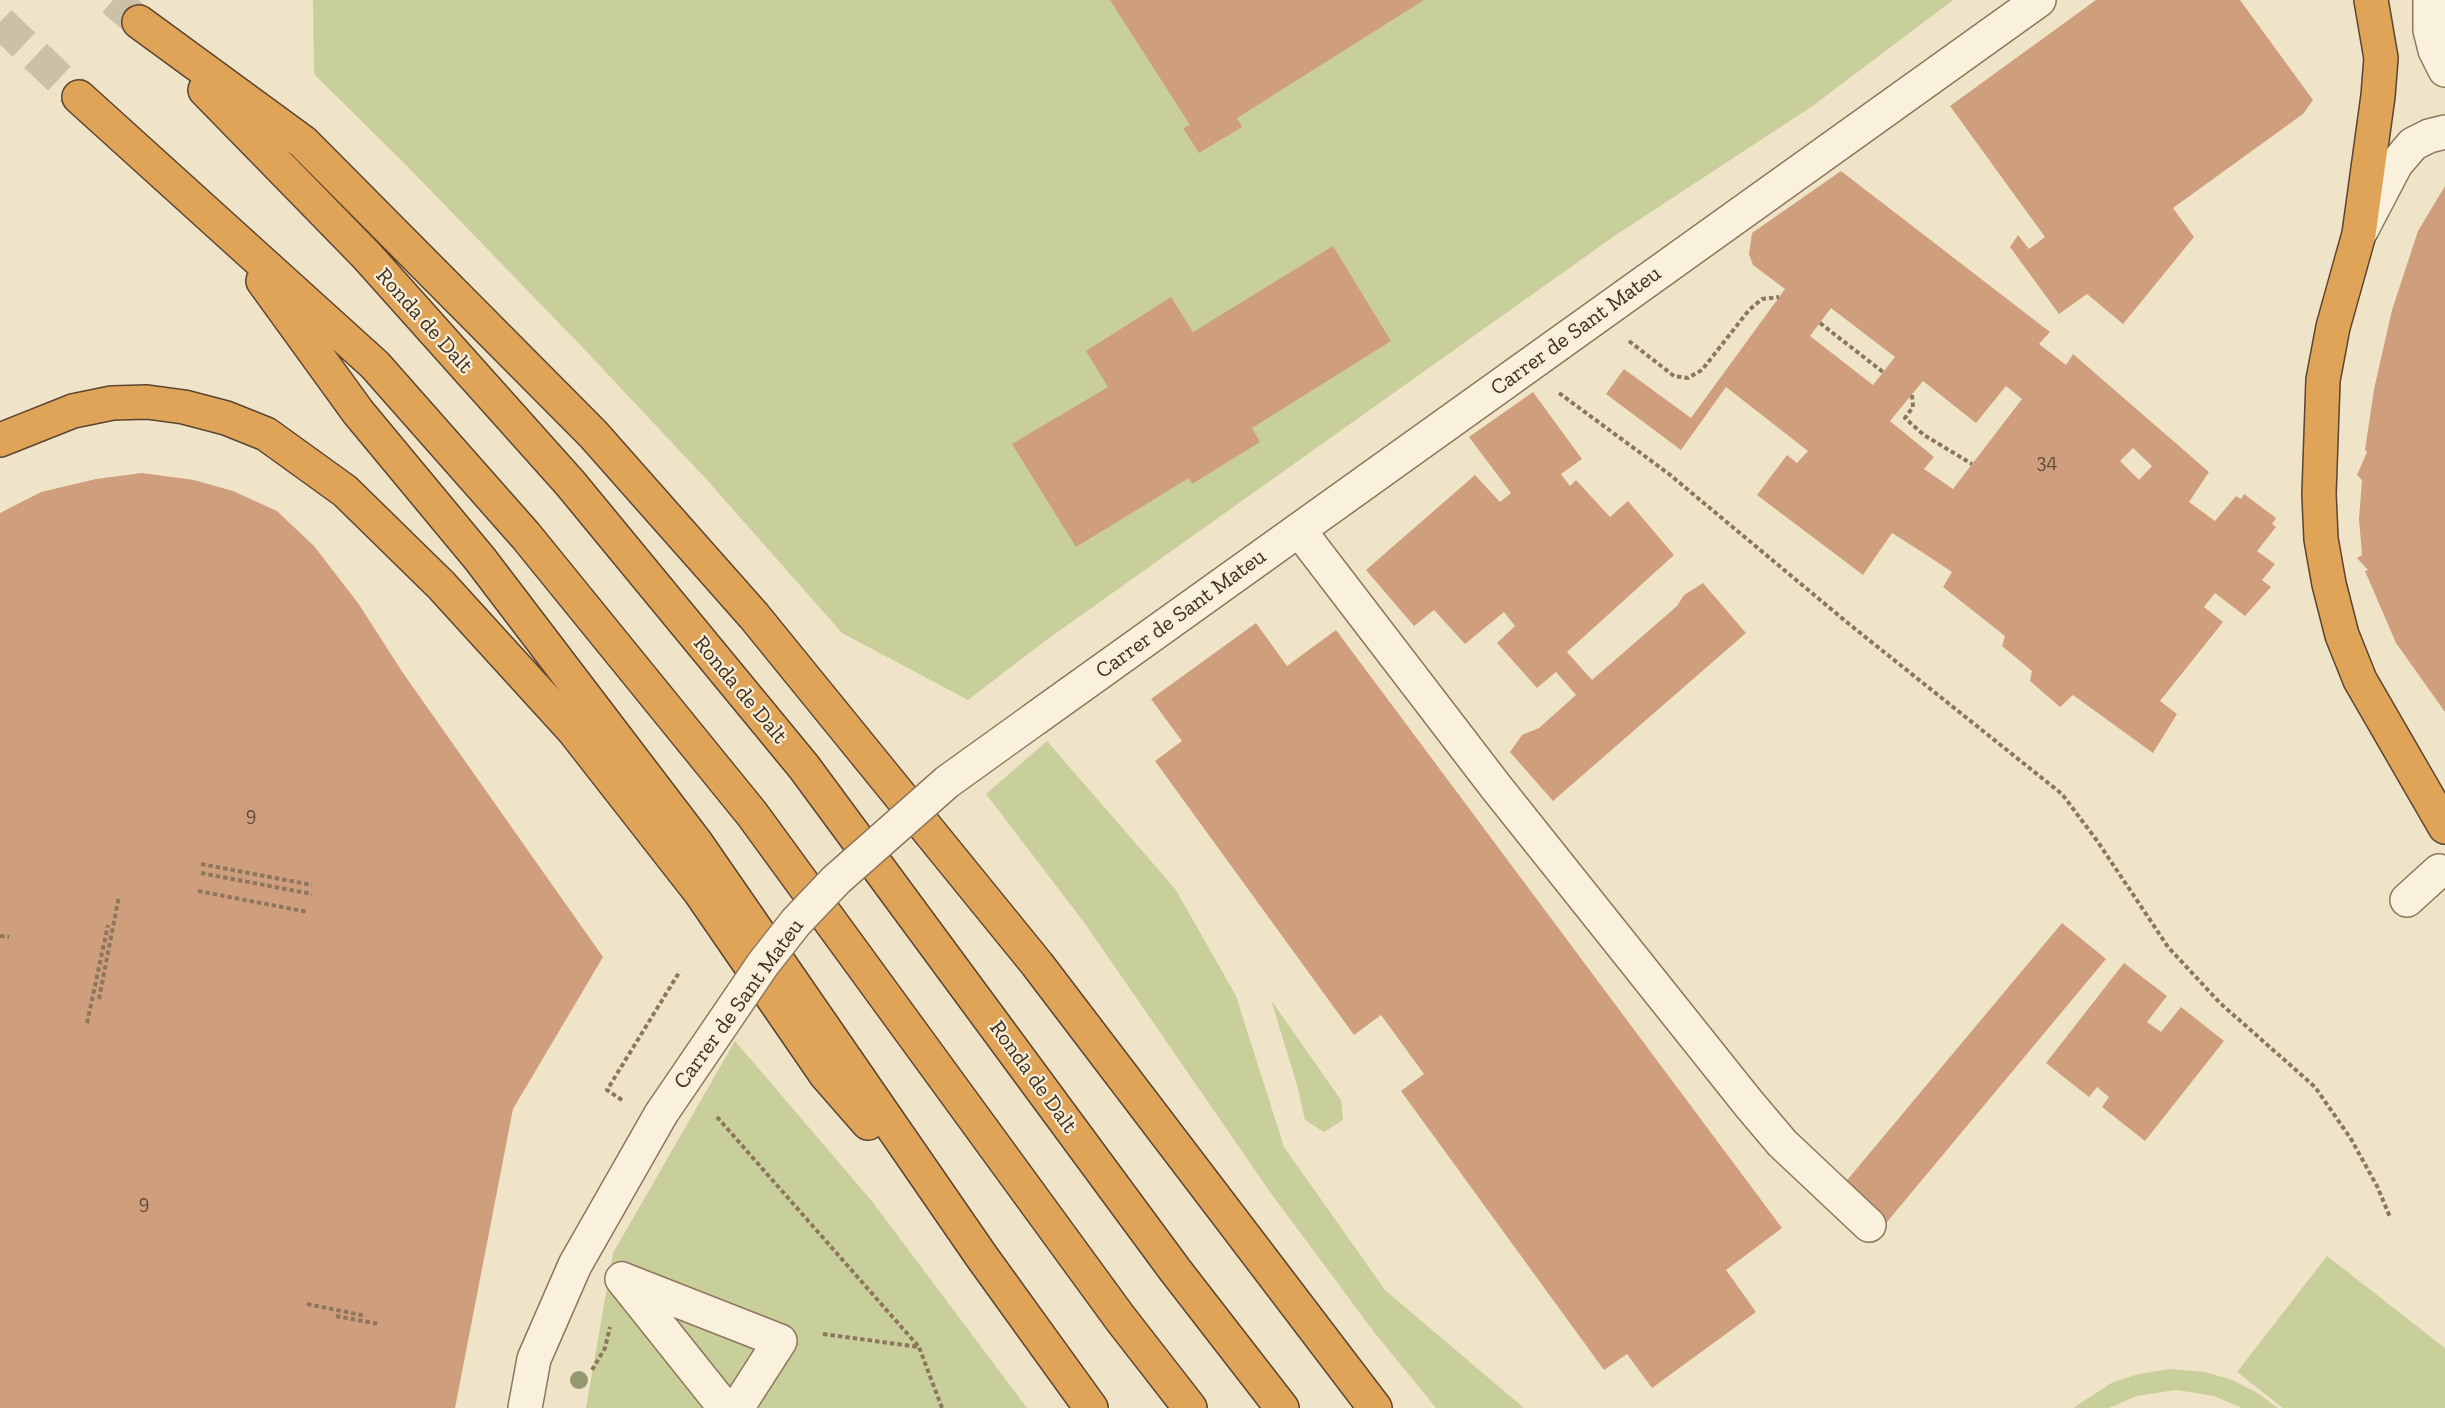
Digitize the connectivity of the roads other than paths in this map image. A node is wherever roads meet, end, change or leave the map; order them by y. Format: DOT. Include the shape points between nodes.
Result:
graph roads {
  1 [pos="2039,0"];
  2 [pos="2371,0"];
  3 [pos="2430,0"];
  4 [pos="2445,70"];
  5 [pos="79,97"];
  6 [pos="2445,132"];
  7 [pos="2359,234"];
  8 [pos="233,238"];
  9 [pos="0,440"];
  10 [pos="1299,530"];
  11 [pos="2445,827"];
  12 [pos="2439,871"];
  13 [pos="2407,900"];
  14 [pos="1869,1225"];
  15 [pos="982,1257"];
  16 [pos="525,1408"];
  17 [pos="725,1408"];
  18 [pos="737,1408"];
  19 [pos="1092,1408"];
  20 [pos="1190,1408"];
  21 [pos="1282,1408"];
  22 [pos="1375,1408"];
  1 -- 10 [label="street, Carrer de Sant Mateu"];
  2 -- 7 [label="highway" via="2381,58"];
  3 -- 4 [label="street" via="2430,30"];
  5 -- 8 [label="highway"];
  6 -- 7 [label="street" via="2413,144 2396,164"];
  7 -- 11 [label="highway" via="2323,380 2321,539 2342,635 2360,680"];
  8 -- 15 [label="highway" via="351,404 480,559 697,844"];
  8 -- 20 [label="highway" via="375,364 526,536 752,814"];
  9 -- 15 [label="highway" via="73,411 112,402 184,407 266,434 345,491 441,585 574,731 700,892 826,1075"];
  10 -- 14 [label="street" via="1496,787 1749,1104 1782,1143"];
  10 -- 16 [label="street, Carrer de Sant Mateu, bridge" via="947,782 836,880 796,922 750,982 661,1114 575,1265 534,1359"];
  12 -- 13 [label="street"];
  15 -- 19 [label="highway"];
  17 -- 18 [label="street" via="622,1279 780,1341"];
  21 -- 22 [label="highway, Ronda de Dalt" via="1175,1270 804,767 570,483 367,256 139,22 303,142 601,443 753,616 1037,964"];
}
